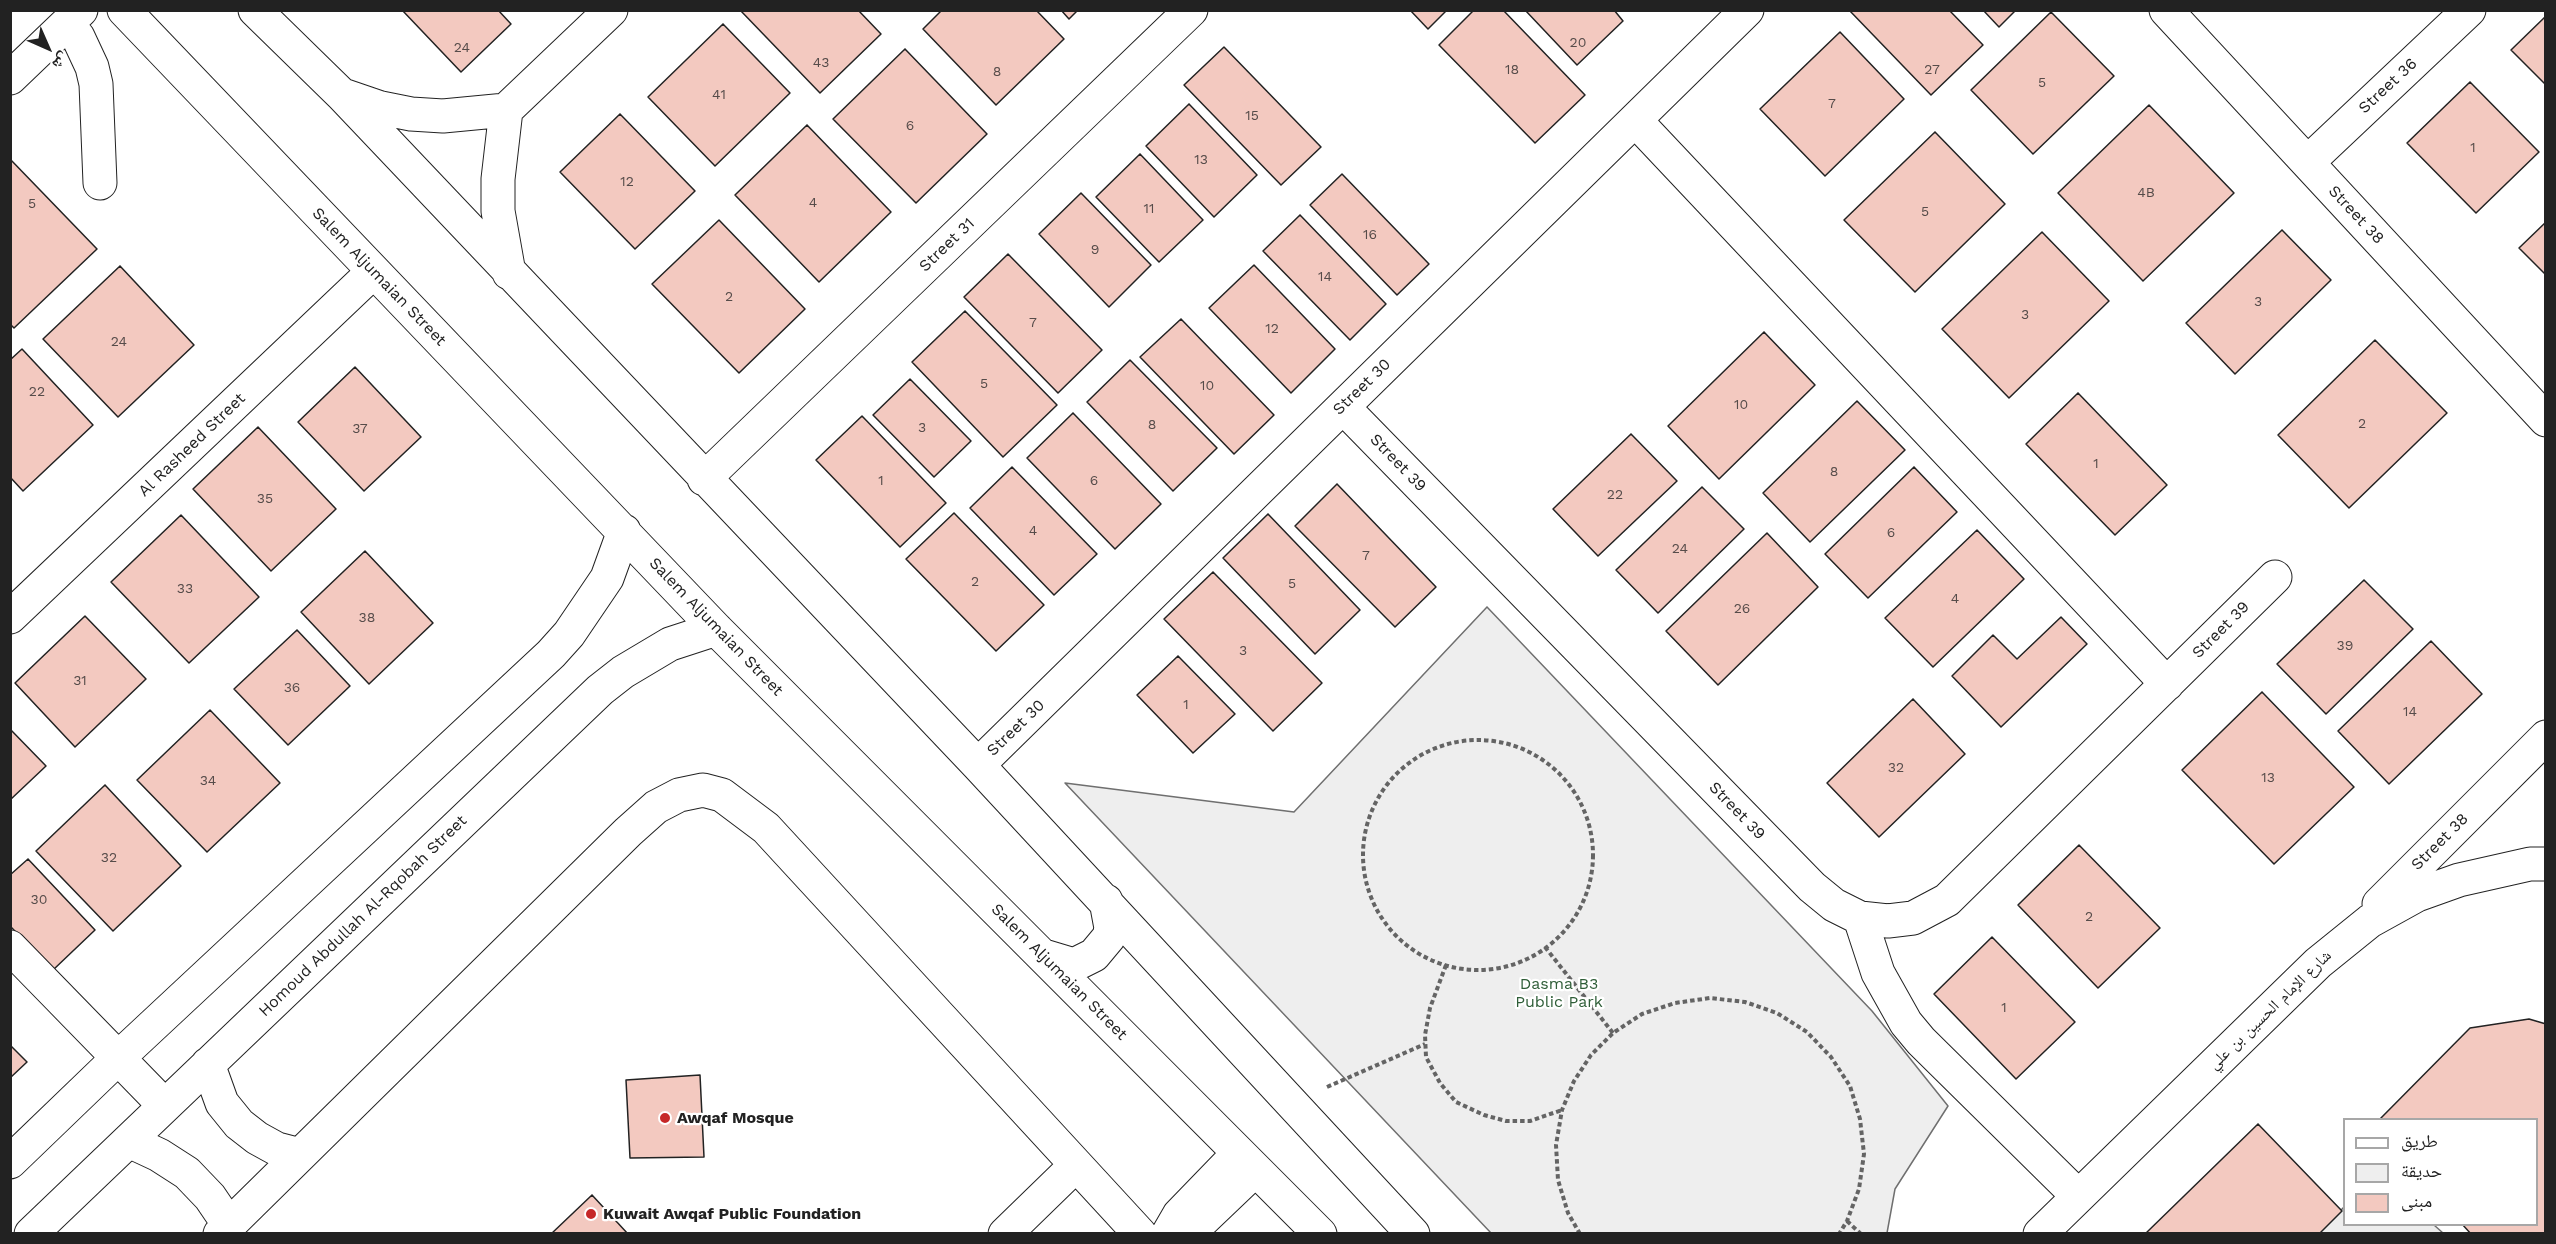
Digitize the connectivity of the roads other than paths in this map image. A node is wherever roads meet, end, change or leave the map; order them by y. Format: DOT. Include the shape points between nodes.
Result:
graph roads {
  1 [pos="124,10"];
  2 [pos="163,10"];
  3 [pos="255,10"];
  4 [pos="611,10"];
  5 [pos="1191,10"];
  6 [pos="1747,10"];
  7 [pos="2166,10"];
  8 [pos="2469,10"];
  9 [pos="74,17"];
  10 [pos="164,49"];
  11 [pos="10,78"];
  12 [pos="342,95"];
  13 [pos="506,110"];
  14 [pos="1635,120"];
  15 [pos="2308,162"];
  16 [pos="100,183"];
  17 [pos="373,272"];
  18 [pos="509,273"];
  19 [pos="1343,407"];
  20 [pos="2546,420"];
  21 [pos="704,479"];
  22 [pos="624,531"];
  23 [pos="2275,577"];
  24 [pos="10,617"];
  25 [pos="716,629"];
  26 [pos="2167,684"];
  27 [pos="2546,737"];
  28 [pos="978,765"];
  29 [pos="2546,864"];
  30 [pos="1106,901"];
  31 [pos="1860,918"];
  32 [pos="10,947"];
  33 [pos="2335,947"];
  34 [pos="1044,956"];
  35 [pos="118,1058"];
  36 [pos="208,1064"];
  37 [pos="165,1106"];
  38 [pos="129,1141"];
  39 [pos="300,1155"];
  40 [pos="1247,1161"];
  41 [pos="10,1162"];
  42 [pos="1076,1165"];
  43 [pos="2079,1196"];
  44 [pos="224,1229"];
  45 [pos="31,1233"];
  46 [pos="1005,1233"];
  47 [pos="1140,1233"];
  48 [pos="1168,1233"];
  49 [pos="1188,1233"];
  50 [pos="1320,1233"];
  51 [pos="1413,1233"];
  52 [pos="2040,1233"];
  1 -- 10 [label="street, Salem Aljumaian Street"];
  2 -- 10 [label="street" via="159,33"];
  3 -- 12 [label="street"];
  4 -- 13 [label="street"];
  5 -- 21 [label="street, Street 31"];
  6 -- 14 [label="street, Street 30"];
  7 -- 15 [label="street, Street 38"];
  8 -- 15 [label="street, Street 36"];
  9 -- 11 [label="street"];
  9 -- 16 [label="street" via="96,84"];
  10 -- 17 [label="street, Salem Aljumaian Street"];
  12 -- 13 [label="street" via="411,114 443,116"];
  12 -- 18 [label="street"];
  13 -- 18 [label="street" via="498,211"];
  14 -- 19 [label="street, Street 30"];
  14 -- 26 [label="street"];
  15 -- 20 [label="street, Street 38"];
  17 -- 22 [label="street, Salem Aljumaian Street"];
  17 -- 24 [label="street, Al Rasheed Street"];
  18 -- 21 [label="street"];
  19 -- 28 [label="street, Street 30"];
  19 -- 31 [label="street, Street 39" via="1812,887 1834,905"];
  21 -- 28 [label="street"];
  22 -- 25 [label="street, Salem Aljumaian Street"];
  22 -- 35 [label="street" via="607,578 551,654"];
  23 -- 26 [label="street, Street 39"];
  25 -- 34 [label="street, Salem Aljumaian Street"];
  25 -- 36 [label="street, Homoud Abdullah Al-Rqobah Street" via="662,648 600,690"];
  26 -- 31 [label="street, Street 39" via="1947,900 1913,918"];
  27 -- 33 [label="street, Street 38"];
  28 -- 30 [label="street"];
  29 -- 33 [label="street, شارع الإمام الحسين بن علي" via="2495,870 2438,887 2370,921"];
  30 -- 34 [label="street" via="1109,937 1094,955 1074,964"];
  30 -- 51 [label="street"];
  31 -- 43 [label="street" via="1878,972 1906,1023"];
  32 -- 35 [label="street"];
  33 -- 43 [label="street, شارع الإمام الحسين بن علي"];
  34 -- 40 [label="street, Salem Aljumaian Street"];
  35 -- 37 [label="street"];
  35 -- 41 [label="street"];
  36 -- 37 [label="street, Homoud Abdullah Al-Rqobah Street"];
  36 -- 39 [label="street" via="222,1103 239,1124 278,1149"];
  37 -- 38 [label="street, Homoud Abdullah Al-Rqobah Street"];
  38 -- 44 [label="street" via="186,1173 210,1197"];
  38 -- 45 [label="street, Homoud Abdullah Al-Rqobah Street"];
  39 -- 42 [label="street" via="656,807 679,795 704,790 722,795 766,828"];
  39 -- 44 [label="street"];
  40 -- 48 [label="street" via="1179,1215"];
  40 -- 49 [label="street"];
  40 -- 50 [label="street, Salem Aljumaian Street"];
  42 -- 46 [label="street"];
  42 -- 47 [label="street"];
  43 -- 52 [label="street, شارع الإمام الحسين بن علي"];
}
